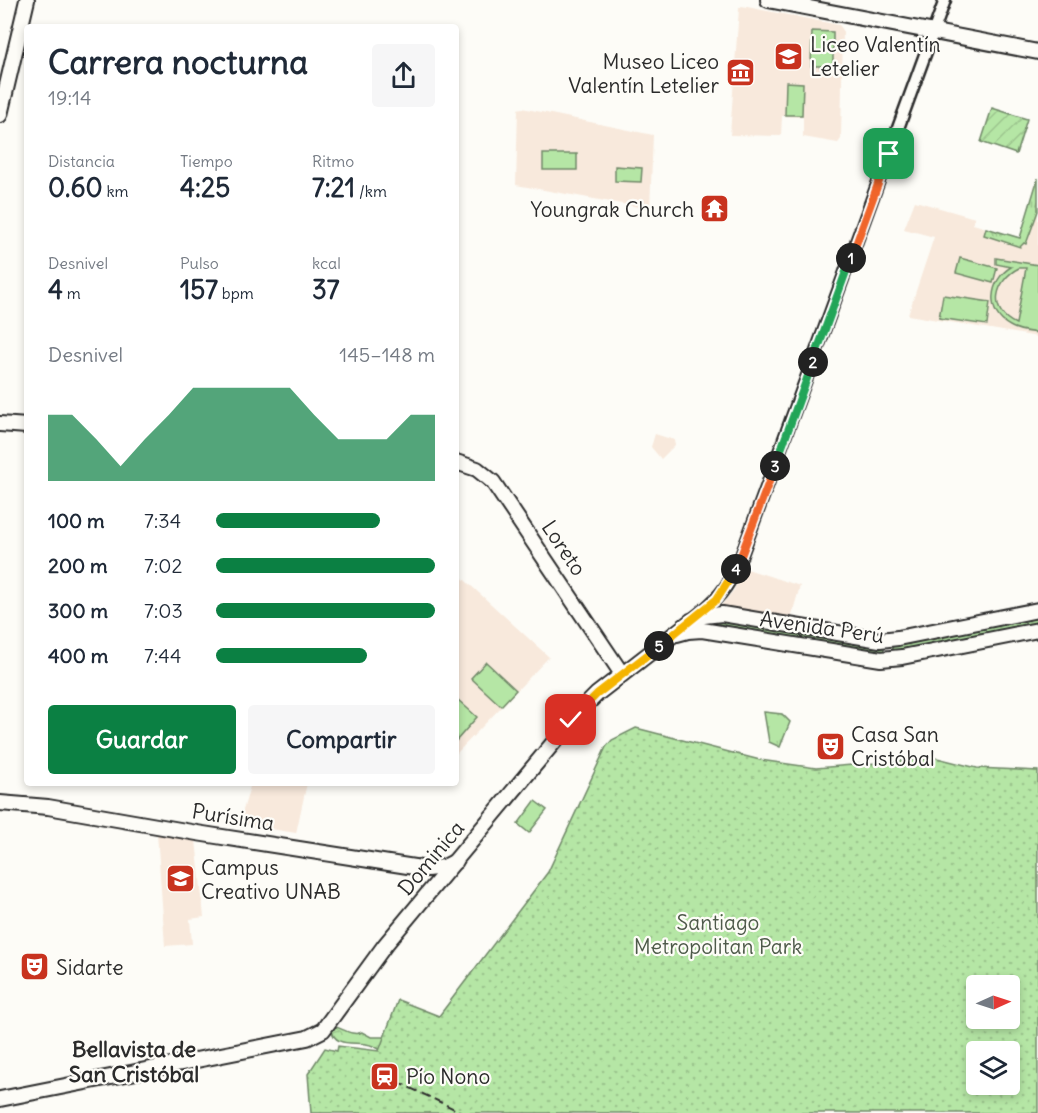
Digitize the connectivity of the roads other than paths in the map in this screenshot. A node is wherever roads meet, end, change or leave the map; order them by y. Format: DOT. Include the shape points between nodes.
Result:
graph roads {
  1 [pos="27,0"];
  2 [pos="768,0"];
  3 [pos="945,0"];
  4 [pos="809,4"];
  5 [pos="933,32"];
  6 [pos="1038,52"];
  7 [pos="0,115"];
  8 [pos="0,424"];
  9 [pos="24,426"];
  10 [pos="459,463"];
  11 [pos="712,609"];
  12 [pos="1038,610"];
  13 [pos="691,621"];
  14 [pos="1038,630"];
  15 [pos="724,634"];
  16 [pos="671,637"];
  17 [pos="622,674"];
  18 [pos="0,803"];
  19 [pos="458,859"];
  20 [pos="428,869"];
  21 [pos="435,887"];
  22 [pos="0,1099"];
  1 -- 7 [label="main road"];
  2 -- 4 [label="main road"];
  3 -- 5 [label="street"];
  4 -- 5 [label="main road"];
  5 -- 6 [label="main road"];
  5 -- 11 [label="street" via="739,562"];
  8 -- 9 [label="main road"];
  10 -- 17 [label="main road, Loreto" via="477,469 493,482"];
  11 -- 12 [label="main road, Avenida Perú" via="730,616 880,640"];
  11 -- 13 [label="main road, Avenida Perú"];
  11 -- 15 [label="main road" via="714,625"];
  13 -- 16 [label="main road, Dominica"];
  14 -- 15 [label="main road, Avenida Perú" via="886,659"];
  15 -- 16 [label="main road, Avenida Perú" via="697,630"];
  16 -- 17 [label="main road, Dominica"];
  17 -- 19 [label="main road, Dominica" via="571,720"];
  18 -- 20 [label="main road, Purísima" via="48,807"];
  19 -- 20 [label="main road, Purísima" via="444,867"];
  19 -- 21 [label="main road, Dominica"];
  20 -- 21 [label="main road" via="436,876"];
  21 -- 22 [label="main road, Dominica" via="323,1030 307,1038"];
}
